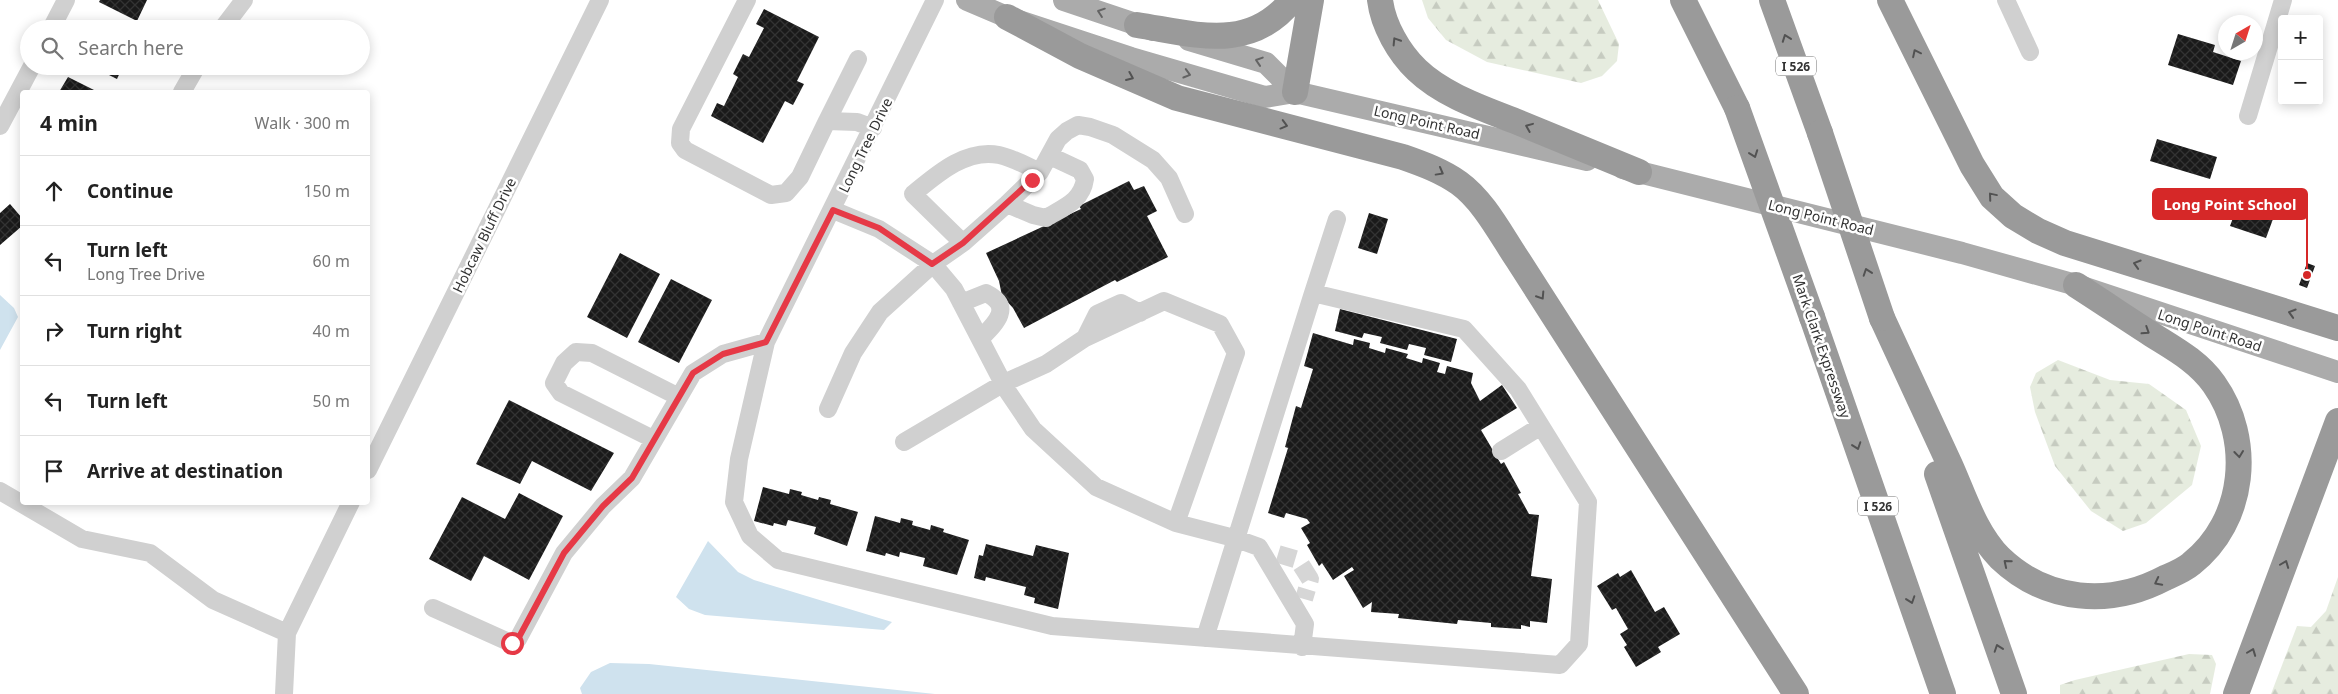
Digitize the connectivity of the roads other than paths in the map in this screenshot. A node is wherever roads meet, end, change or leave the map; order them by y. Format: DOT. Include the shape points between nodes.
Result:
graph roads {
  1 [pos="66,0"];
  2 [pos="244,0"];
  3 [pos="600,0"];
  4 [pos="747,0"];
  5 [pos="935,0"];
  6 [pos="966,0"];
  7 [pos="1064,0"];
  8 [pos="1292,0"];
  9 [pos="1310,0"];
  10 [pos="1380,0"];
  11 [pos="1683,0"];
  12 [pos="1698,0"];
  13 [pos="1772,0"];
  14 [pos="1890,0"];
  15 [pos="2006,0"];
  16 [pos="2283,0"];
  17 [pos="1007,17"];
  18 [pos="56,20"];
  19 [pos="229,20"];
  20 [pos="1137,25"];
  21 [pos="2030,52"];
  22 [pos="858,59"];
  23 [pos="27,75"];
  24 [pos="192,75"];
  25 [pos="183,90"];
  26 [pos="1296,92"];
  27 [pos="1737,108"];
  28 [pos="2248,116"];
  29 [pos="827,121"];
  30 [pos="0,126"];
  31 [pos="873,128"];
  32 [pos="1050,156"];
  33 [pos="1040,172"];
  34 [pos="1639,172"];
  35 [pos="1007,204"];
  36 [pos="833,210"];
  37 [pos="1185,214"];
  38 [pos="1337,219"];
  39 [pos="963,243"];
  40 [pos="932,264"];
  41 [pos="2076,285"];
  42 [pos="1313,293"];
  43 [pos="961,303"];
  44 [pos="1882,318"];
  45 [pos="2338,328"];
  46 [pos="980,339"];
  47 [pos="766,342"];
  48 [pos="2338,372"];
  49 [pos="1004,383"];
  50 [pos="679,397"];
  51 [pos="828,409"];
  52 [pos="2338,420"];
  53 [pos="1541,426"];
  54 [pos="653,440"];
  55 [pos="904,442"];
  56 [pos="1501,451"];
  57 [pos="2330,457"];
  58 [pos="370,466"];
  59 [pos="0,491"];
  60 [pos="20,503"];
  61 [pos="24,505"];
  62 [pos="350,505"];
  63 [pos="1176,523"];
  64 [pos="1234,538"];
  65 [pos="433,608"];
  66 [pos="287,633"];
  67 [pos="1205,638"];
  68 [pos="1302,647"];
  69 [pos="284,694"];
  70 [pos="1796,694"];
  71 [pos="1943,694"];
  72 [pos="2014,694"];
  73 [pos="2236,694"];
  1 -- 18 [label="street"];
  2 -- 19 [label="street"];
  3 -- 58 [label="street, Hobcaw Bluff Drive"];
  4 -- 29 [label="street" via="681,129 680,143 685,150 771,196 786,193 800,177"];
  5 -- 31 [label="street, Long Tree Drive"];
  6 -- 17 [label="main road, Long Point Road"];
  20 -- 7 [label="main road, Long Point Road, one-way"];
  8 -- 20 [label="highway" via="1280,15 1234,36 1199,35"];
  9 -- 26 [label="highway"];
  34 -- 10 [label="highway, one-way" via="1470,103 1438,86 1417,70 1402,51 1389,31"];
  11 -- 27 [label="highway"];
  12 -- 27 [label="highway, Mark Clark Expressway / I 526"];
  44 -- 13 [label="highway, I 526, one-way, bridge"];
  45 -- 14 [label="highway, one-way" via="2065,243 2038,232 2013,216 1992,197 1972,165"];
  15 -- 21 [label="street"];
  16 -- 28 [label="street"];
  17 -- 26 [label="main road, Long Point Road, one-way" via="1264,97"];
  17 -- 70 [label="highway, one-way" via="1080,56 1177,98 1404,157 1435,169 1460,184 1477,201 1518,260"];
  26 -- 20 [label="main road, Long Point Road, one-way" via="1266,64"];
  22 -- 29 [label="street"];
  23 -- 30 [label="street"];
  24 -- 25 [label="street"];
  26 -- 34 [label="main road, Long Point Road"];
  27 -- 71 [label="highway, Mark Clark Expressway / I 526, one-way, bridge"];
  29 -- 31 [label="street" via="857,122"];
  31 -- 36 [label="street, Long Tree Drive"];
  32 -- 33 [label="street"];
  32 -- 35 [label="street" via="1080,170 1085,179 1084,189 1077,200 1046,218"];
  32 -- 37 [label="street" via="1058,139 1078,126 1113,136 1153,160 1169,178"];
  33 -- 35 [label="street"];
  33 -- 39 [label="street" via="998,155 971,157 945,168 913,194"];
  34 -- 41 [label="main road, Long Point Road"];
  35 -- 39 [label="street"];
  36 -- 40 [label="street" via="879,228"];
  36 -- 47 [label="street, Long Tree Drive"];
  38 -- 42 [label="street"];
  39 -- 40 [label="street"];
  40 -- 43 [label="street" via="954,289"];
  40 -- 51 [label="street" via="880,312 853,353"];
  41 -- 44 [label="highway, one-way" via="2198,365 2226,405 2240,458 2240,479 2234,500 2209,546 2191,564 2149,586 2124,594 2082,597 2054,592 2018,573 1987,544"];
  41 -- 48 [label="main road, Long Point Road"];
  42 -- 53 [label="street" via="1464,329 1518,389"];
  42 -- 64 [label="street"];
  43 -- 46 [label="street"];
  43 -- 46 [label="street" via="986,293 1000,305 1000,314"];
  72 -- 44 [label="highway, I 526, one-way"];
  46 -- 49 [label="street"];
  47 -- 50 [label="street" via="723,354 693,373"];
  47 -- 67 [label="street, Long Tree Drive" via="739,459 734,502 750,536 778,560 1052,626"];
  49 -- 55 [label="street"];
  49 -- 63 [label="street" via="1033,429 1096,487"];
  49 -- 63 [label="street" via="1046,364 1085,338 1164,301 1220,324 1236,353"];
  50 -- 54 [label="street"];
  50 -- 54 [label="street" via="592,353 576,352 564,363 554,383 561,393"];
  52 -- 57 [label="highway"];
  53 -- 56 [label="street"];
  53 -- 68 [label="street, Long Tree Drive" via="1588,502 1579,644 1560,666"];
  54 -- 65 [label="street" via="632,478 603,506 564,553 518,639 512,643"];
  73 -- 57 [label="highway, one-way"];
  59 -- 60 [label="street"];
  61 -- 66 [label="street" via="82,539 150,553 212,600"];
  62 -- 66 [label="street"];
  63 -- 64 [label="street"];
  64 -- 67 [label="street"];
  64 -- 68 [label="street" via="1259,547 1273,558 1299,602 1305,624"];
  66 -- 69 [label="street"];
  67 -- 68 [label="street, Long Tree Drive"];
}
